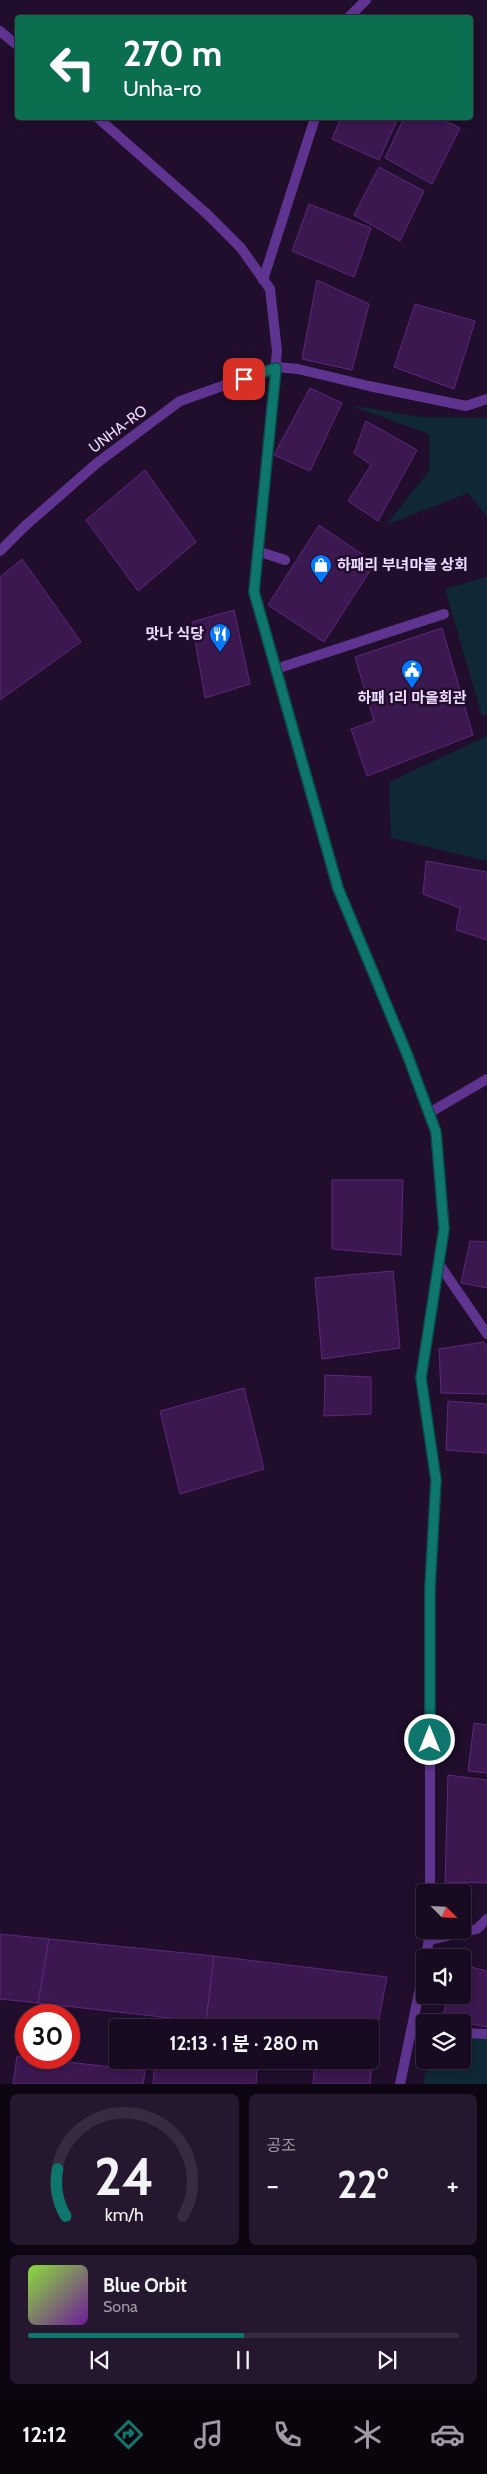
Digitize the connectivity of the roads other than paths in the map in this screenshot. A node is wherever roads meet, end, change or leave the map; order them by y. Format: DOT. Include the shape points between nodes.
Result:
graph roads {
  1 [pos="366,0"];
  2 [pos="351,15"];
  3 [pos="0,31"];
  4 [pos="15,44"];
  5 [pos="100,120"];
  6 [pos="314,120"];
  7 [pos="263,280"];
  8 [pos="276,368"];
  9 [pos="487,400"];
  10 [pos="0,551"];
  11 [pos="257,551"];
  12 [pos="285,560"];
  13 [pos="444,614"];
  14 [pos="276,669"];
  15 [pos="487,1079"];
  16 [pos="429,1113"];
  17 [pos="439,1264"];
  18 [pos="487,1334"];
  19 [pos="430,1884"];
  20 [pos="487,1919"];
  21 [pos="471,1930"];
  22 [pos="417,2004"];
  23 [pos="411,2031"];
  24 [pos="416,2031"];
  25 [pos="471,2033"];
  26 [pos="487,2034"];
  27 [pos="400,2084"];
  1 -- 2 [label="street"];
  3 -- 4 [label="street"];
  5 -- 7 [label="street" via="207,214 241,248"];
  6 -- 7 [label="street"];
  7 -- 8 [label="street" via="270,289 278,351"];
  8 -- 9 [label="street" via="298,369 466,406"];
  8 -- 10 [label="street, UNHA-RO" via="180,401 97,463"];
  8 -- 11 [label="street"];
  11 -- 12 [label="street"];
  11 -- 14 [label="street" via="254,592"];
  13 -- 14 [label="street"];
  14 -- 16 [label="street" via="338,888"];
  15 -- 16 [label="street"];
  16 -- 17 [label="street" via="436,1132 444,1229"];
  17 -- 18 [label="street"];
  17 -- 19 [label="street" via="421,1378 436,1480 430,1588"];
  20 -- 21 [label="street" via="477,1929"];
  22 -- 23 [label="street"];
  23 -- 24 [label="street"];
  23 -- 27 [label="street"];
  25 -- 26 [label="street"];
}
